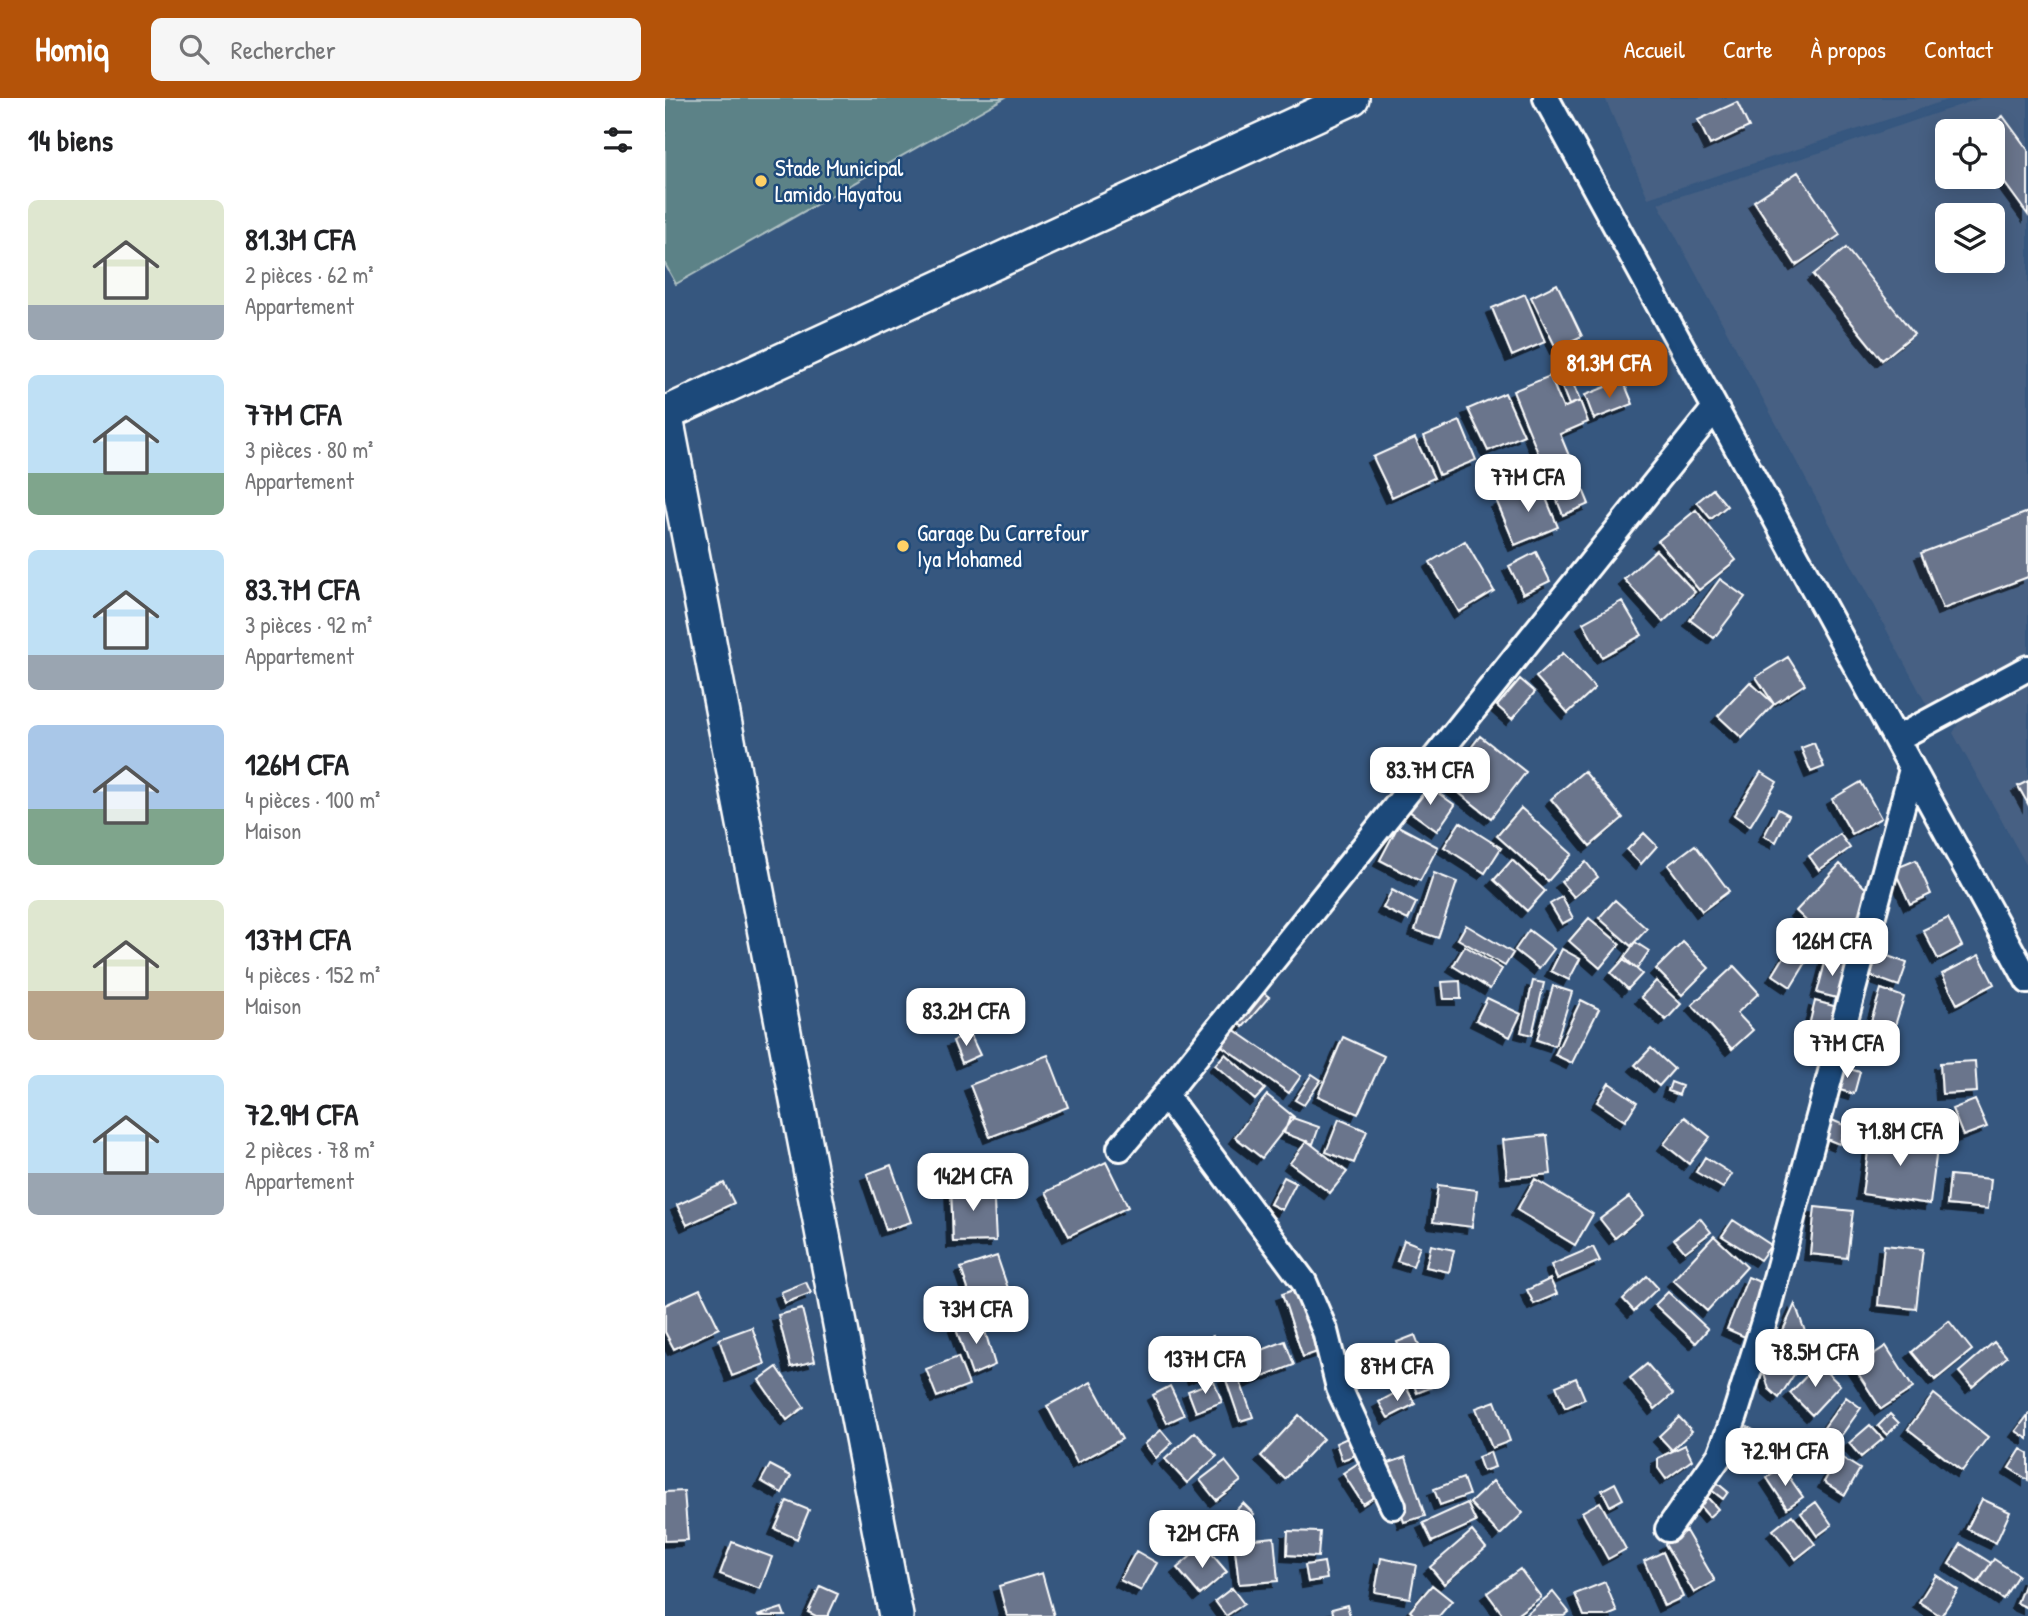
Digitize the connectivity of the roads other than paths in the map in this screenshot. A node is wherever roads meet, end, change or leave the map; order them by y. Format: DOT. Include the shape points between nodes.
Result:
graph roads {
  1 [pos="1352,98"];
  2 [pos="1546,98"];
  3 [pos="1715,408"];
  4 [pos="665,413"];
  5 [pos="671,473"];
  6 [pos="2028,667"];
  7 [pos="1896,739"];
  8 [pos="1912,769"];
  9 [pos="2028,981"];
  10 [pos="1165,1095"];
  11 [pos="1120,1147"];
  12 [pos="1393,1506"];
  13 [pos="1668,1529"];
  14 [pos="896,1616"];
  1 -- 4 [label="street"];
  2 -- 3 [label="street"];
  3 -- 7 [label="street"];
  3 -- 10 [label="street"];
  4 -- 5 [label="street"];
  5 -- 14 [label="street"];
  6 -- 7 [label="street"];
  7 -- 8 [label="street"];
  8 -- 9 [label="street"];
  8 -- 13 [label="street" via="1735,1415 1720,1455"];
  10 -- 11 [label="street"];
  10 -- 12 [label="street" via="1304,1282 1325,1331 1339,1388"];
}
